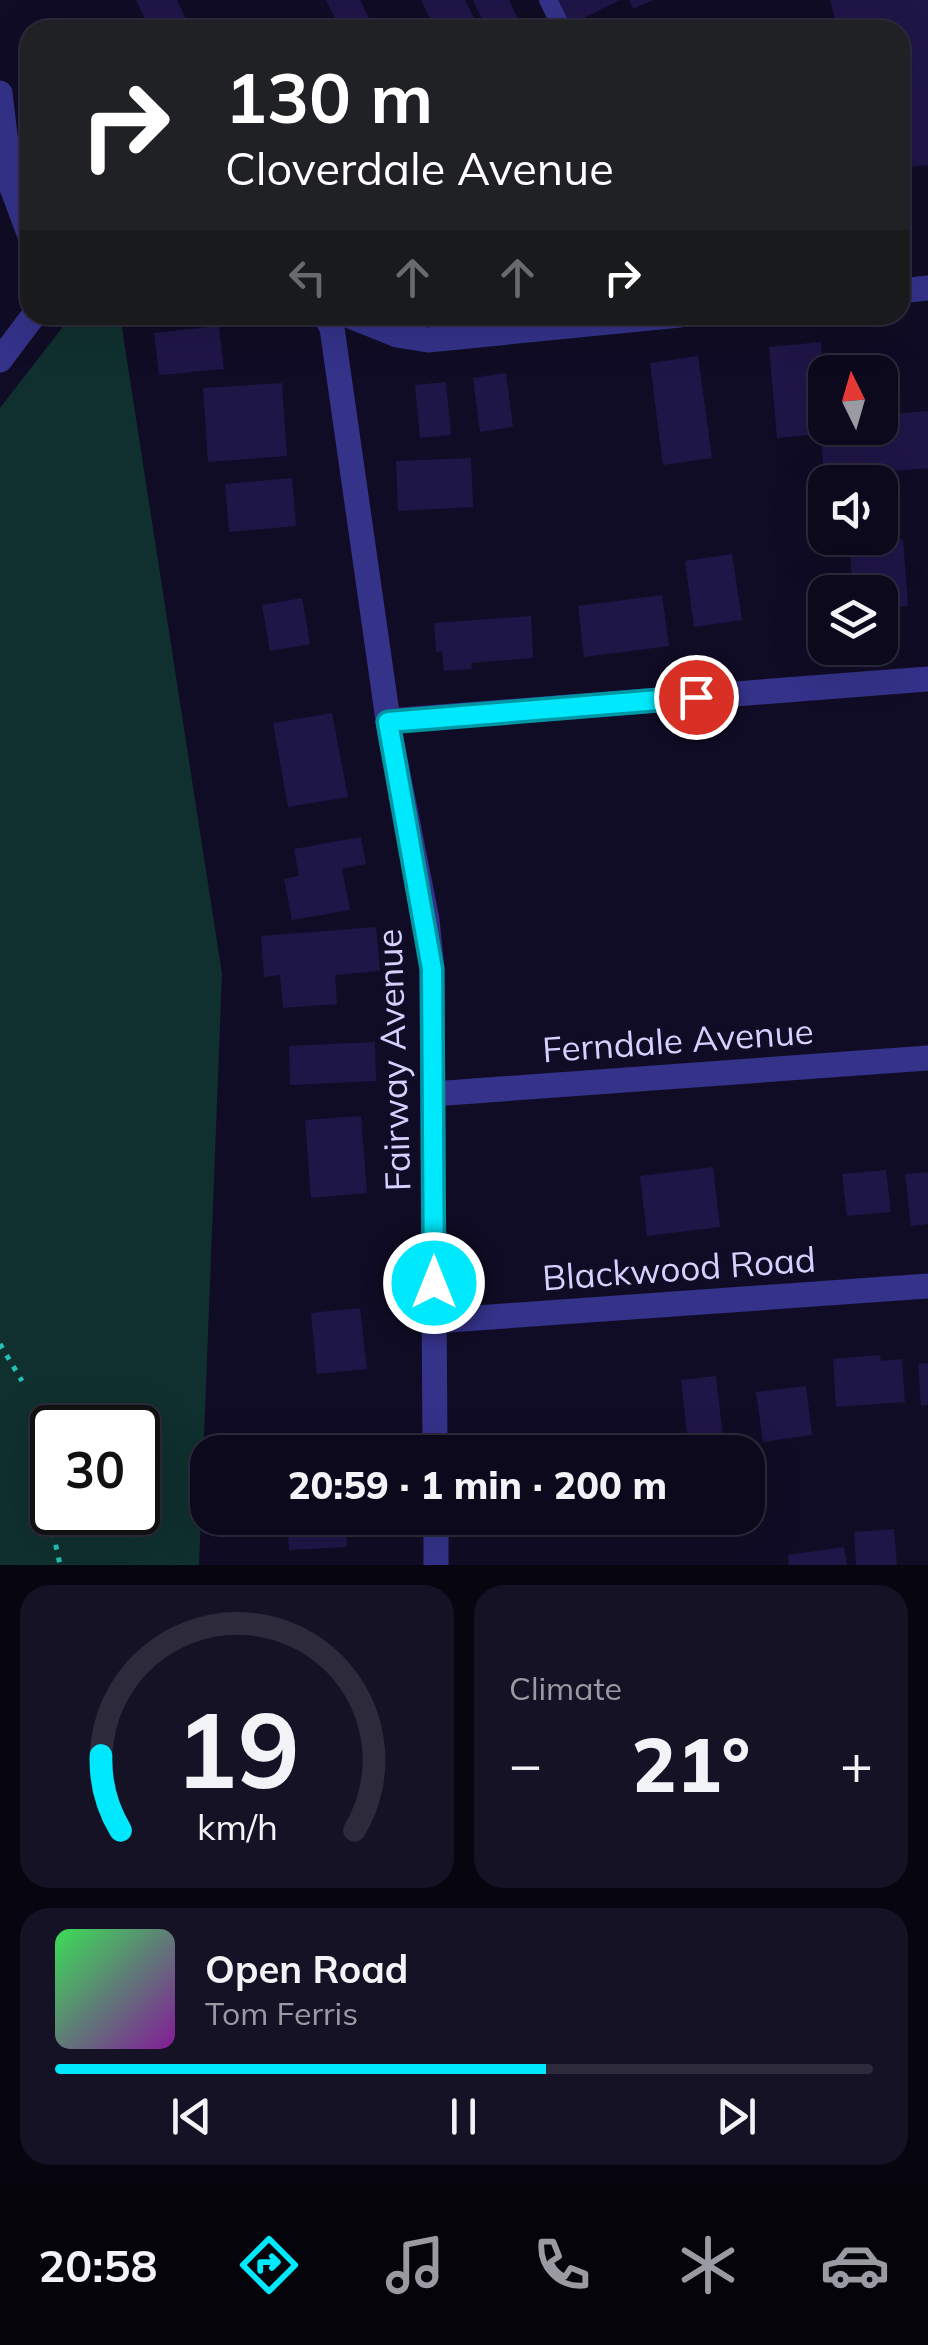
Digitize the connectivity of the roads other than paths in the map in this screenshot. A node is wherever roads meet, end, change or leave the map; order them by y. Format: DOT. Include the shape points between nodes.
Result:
graph roads {
  1 [pos="0,93"];
  2 [pos="20,209"];
  3 [pos="26,325"];
  4 [pos="331,325"];
  5 [pos="374,325"];
  6 [pos="579,325"];
  7 [pos="0,360"];
  8 [pos="928,679"];
  9 [pos="388,722"];
  10 [pos="928,1058"];
  11 [pos="433,1094"];
  12 [pos="928,1286"];
  13 [pos="434,1320"];
  14 [pos="435,1435"];
  15 [pos="436,1535"];
  16 [pos="436,1565"];
  1 -- 2 [label="street"];
  3 -- 7 [label="street"];
  4 -- 9 [label="street, Fairway Avenue"];
  5 -- 6 [label="street" via="428,340"];
  8 -- 9 [label="street"];
  9 -- 11 [label="street, Fairway Avenue" via="427,920"];
  10 -- 11 [label="street, Ferndale Avenue"];
  11 -- 13 [label="street, Fairway Avenue"];
  12 -- 13 [label="street, Blackwood Road"];
  13 -- 14 [label="street, Fairway Avenue"];
  15 -- 16 [label="street"];
}
